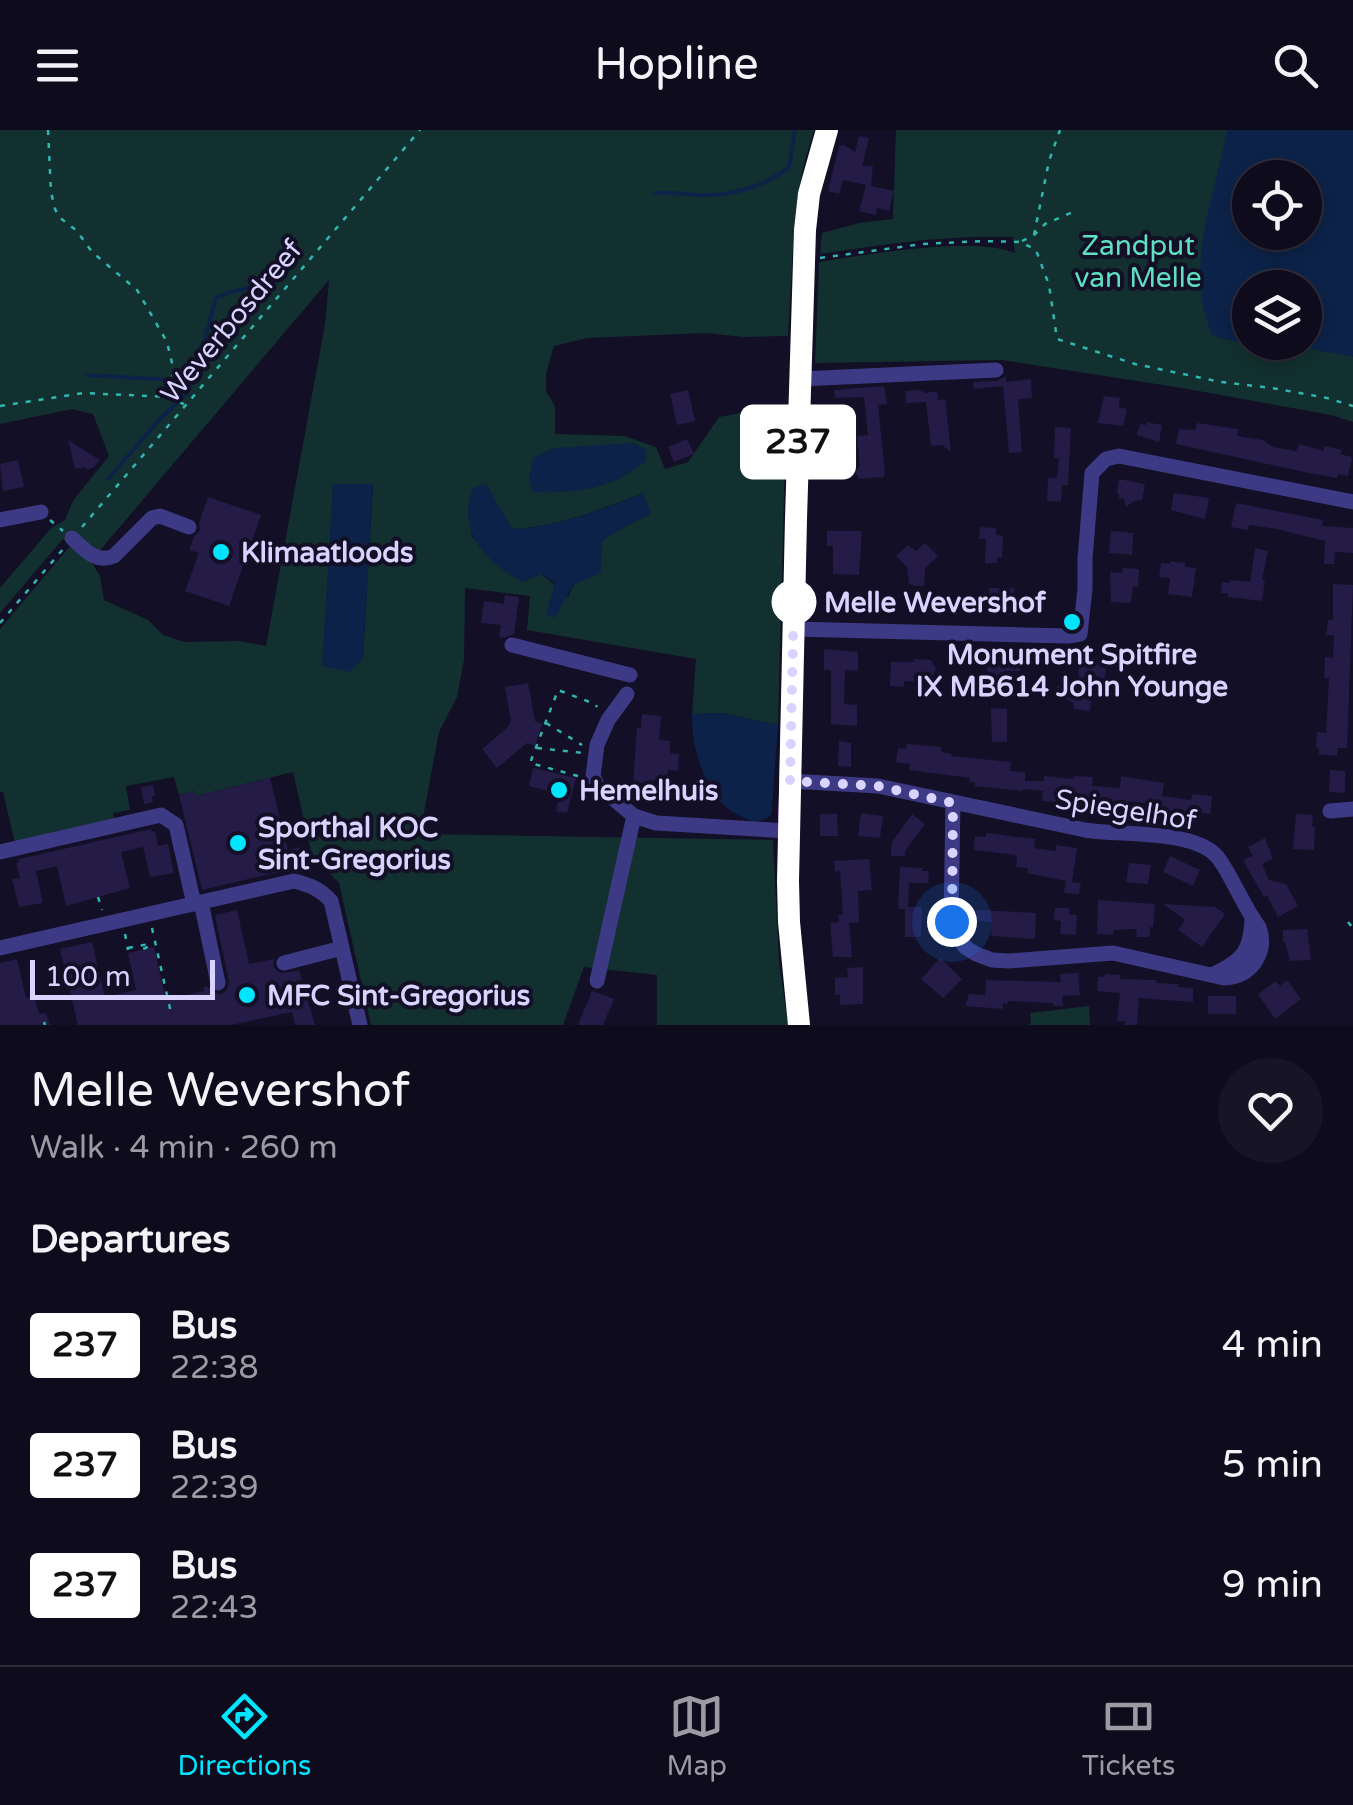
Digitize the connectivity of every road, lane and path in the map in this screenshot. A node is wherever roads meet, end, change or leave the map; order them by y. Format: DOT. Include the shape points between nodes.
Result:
graph roads {
  1 [pos="48,130"];
  2 [pos="420,130"];
  3 [pos="827,130"];
  4 [pos="1060,130"];
  5 [pos="1073,212"];
  6 [pos="1034,235"];
  7 [pos="1021,242"];
  8 [pos="804,260"];
  9 [pos="996,370"];
  10 [pos="800,379"];
  11 [pos="171,397"];
  12 [pos="186,405"];
  13 [pos="0,406"];
  14 [pos="1353,406"];
  15 [pos="1353,502"];
  16 [pos="42,512"];
  17 [pos="0,520"];
  18 [pos="189,527"];
  19 [pos="72,538"];
  20 [pos="0,623"];
  21 [pos="794,629"];
  22 [pos="512,645"];
  23 [pos="630,675"];
  24 [pos="627,694"];
  25 [pos="608,720"];
  26 [pos="546,723"];
  27 [pos="536,748"];
  28 [pos="596,753"];
  29 [pos="594,780"];
  30 [pos="790,781"];
  31 [pos="953,803"];
  32 [pos="1353,809"];
  33 [pos="1330,811"];
  34 [pos="634,816"];
  35 [pos="788,831"];
  36 [pos="0,852"];
  37 [pos="198,903"];
  38 [pos="151,922"];
  39 [pos="1348,922"];
  40 [pos="124,928"];
  41 [pos="1353,928"];
  42 [pos="0,948"];
  43 [pos="342,948"];
  44 [pos="141,950"];
  45 [pos="284,963"];
  46 [pos="597,981"];
  47 [pos="218,983"];
  48 [pos="171,1013"];
  49 [pos="360,1025"];
  50 [pos="799,1025"];
  1 -- 11 [label="path" via="55,209 137,290 167,342"];
  2 -- 12 [label="path, Weverbosdreef"];
  3 -- 8 [label="main road" via="809,194"];
  4 -- 6 [label="path"];
  5 -- 6 [label="path"];
  6 -- 7 [label="path"];
  7 -- 8 [label="path" via="922,244"];
  7 -- 14 [label="path" via="1036,250 1057,338 1136,364"];
  8 -- 10 [label="main road"];
  9 -- 10 [label="street"];
  10 -- 21 [label="main road"];
  11 -- 12 [label="path"];
  11 -- 13 [label="path" via="84,393"];
  12 -- 19 [label="path, Weverbosdreef"];
  15 -- 21 [label="street" via="1119,456 1092,473 1080,634"];
  16 -- 17 [label="street"];
  16 -- 19 [label="path"];
  18 -- 19 [label="street" via="152,518 107,559"];
  19 -- 20 [label="path, Weverbosdreef"];
  21 -- 30 [label="main road"];
  22 -- 23 [label="street"];
  24 -- 25 [label="street"];
  25 -- 26 [label="path" via="595,704 558,690"];
  25 -- 28 [label="street"];
  26 -- 27 [label="path"];
  26 -- 28 [label="path"];
  27 -- 28 [label="path"];
  27 -- 29 [label="path" via="532,765"];
  28 -- 29 [label="street"];
  29 -- 34 [label="street"];
  30 -- 31 [label="street, Spiegelhof" via="878,786"];
  30 -- 35 [label="main road"];
  31 -- 31 [label="street, Spiegelhof" via="952,922 965,948 976,954 1009,961 1112,952 1212,974 1245,952 1252,918 1218,856 1202,844 1085,830"];
  32 -- 33 [label="street"];
  34 -- 35 [label="street" via="671,826"];
  34 -- 46 [label="street"];
  35 -- 50 [label="main road"];
  36 -- 37 [label="street" via="169,818"];
  37 -- 42 [label="street"];
  37 -- 43 [label="street" via="294,880 331,901"];
  37 -- 47 [label="street"];
  38 -- 48 [label="path"];
  39 -- 41 [label="path"];
  40 -- 44 [label="path" via="128,949 149,944"];
  43 -- 45 [label="street"];
  43 -- 49 [label="street"];
}
